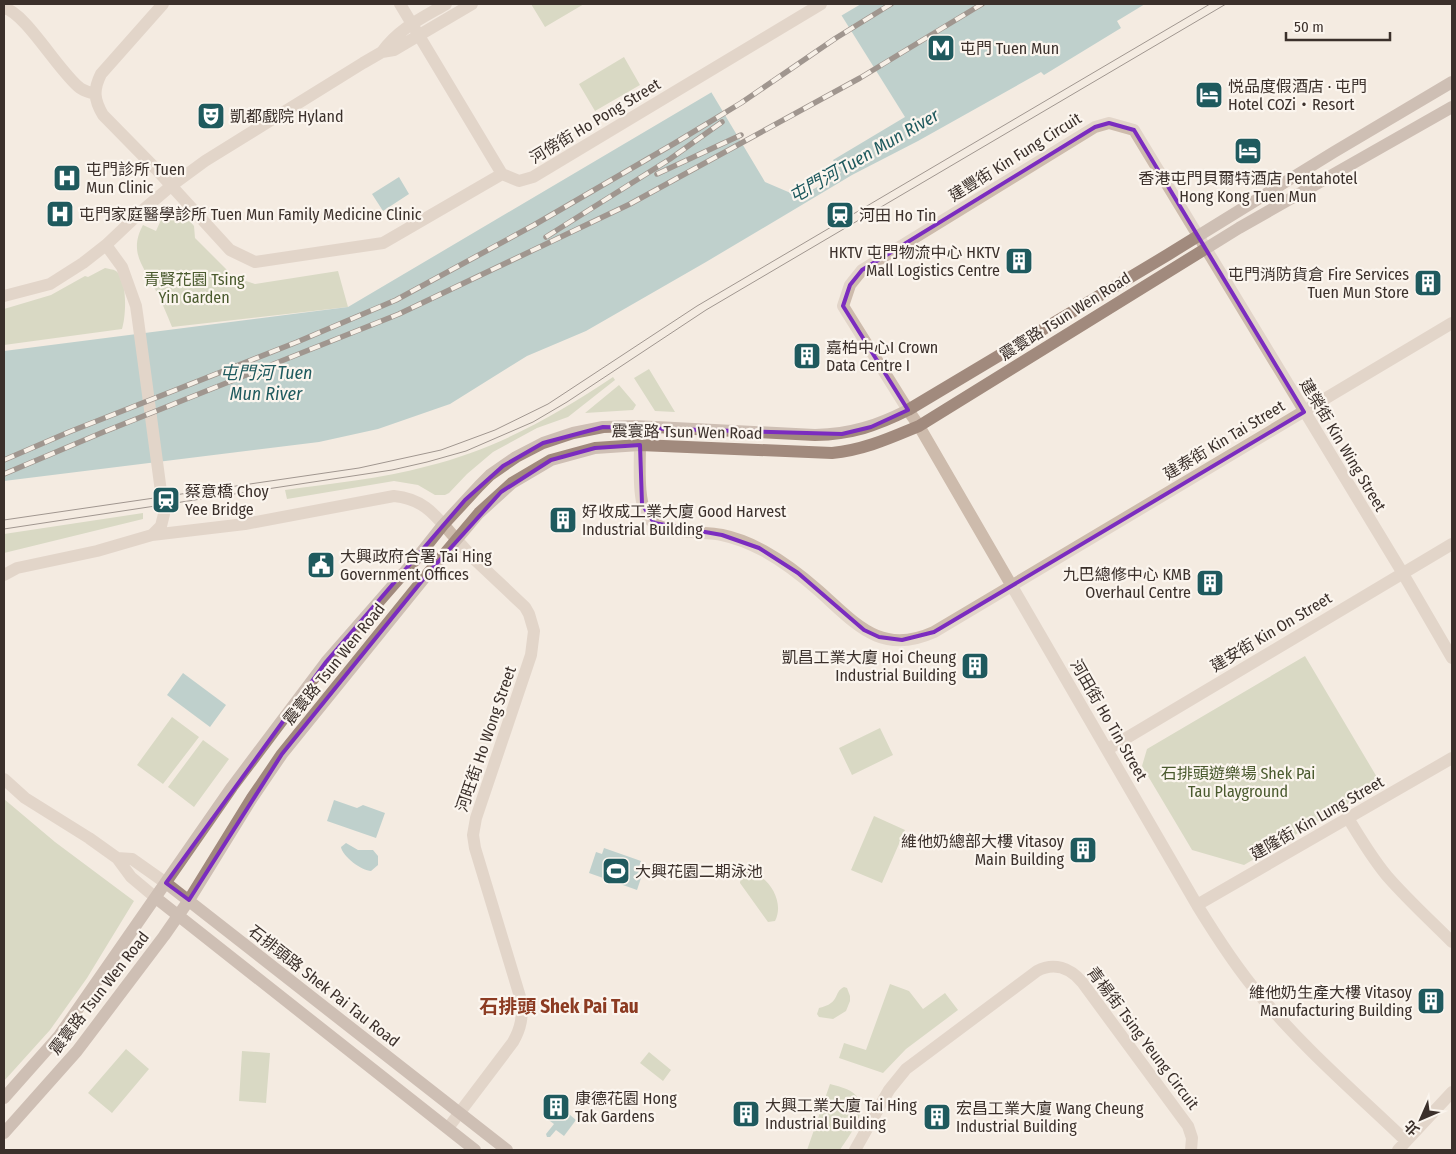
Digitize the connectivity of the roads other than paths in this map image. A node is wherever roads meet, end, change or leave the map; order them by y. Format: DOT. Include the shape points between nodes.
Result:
graph roads {
  1 [pos="162,4"];
  2 [pos="400,4"];
  3 [pos="446,4"];
  4 [pos="472,4"];
  5 [pos="821,4"];
  6 [pos="4,8"];
  7 [pos="412,23"];
  8 [pos="419,34"];
  9 [pos="382,52"];
  10 [pos="1452,82"];
  11 [pos="94,94"];
  12 [pos="1452,107"];
  13 [pos="502,174"];
  14 [pos="171,186"];
  15 [pos="1198,235"];
  16 [pos="106,245"];
  17 [pos="1206,249"];
  18 [pos="4,296"];
  19 [pos="1452,323"];
  20 [pos="908,410"];
  21 [pos="1304,412"];
  22 [pos="919,426"];
  23 [pos="640,445"];
  24 [pos="443,525"];
  25 [pos="152,535"];
  26 [pos="457,540"];
  27 [pos="1452,544"];
  28 [pos="1402,572"];
  29 [pos="4,575"];
  30 [pos="1011,584"];
  31 [pos="1452,658"];
  32 [pos="1108,749"];
  33 [pos="1452,758"];
  34 [pos="4,779"];
  35 [pos="1348,818"];
  36 [pos="117,858"];
  37 [pos="166,883"];
  38 [pos="156,898"];
  39 [pos="189,900"];
  40 [pos="1198,906"];
  41 [pos="178,916"];
  42 [pos="1452,942"];
  43 [pos="1452,1092"];
  44 [pos="4,1098"];
  45 [pos="460,1114"];
  46 [pos="448,1128"];
  47 [pos="4,1133"];
  48 [pos="1402,1146"];
  49 [pos="475,1150"];
  50 [pos="507,1150"];
  51 [pos="855,1150"];
  52 [pos="1191,1150"];
  1 -- 11 [label="street" via="101,74"];
  2 -- 7 [label="street"];
  3 -- 7 [label="street"];
  4 -- 8 [label="street"];
  5 -- 13 [label="street, 河傍街 Ho Pong Street" via="533,178 519,181"];
  6 -- 11 [label="street" via="22,21 81,89"];
  7 -- 8 [label="street"];
  7 -- 9 [label="street"];
  8 -- 9 [label="street" via="394,50"];
  8 -- 13 [label="street"];
  9 -- 14 [label="street" via="205,161"];
  10 -- 15 [label="main road, 震寰路 Tsun Wen Road"];
  11 -- 14 [label="street" via="103,115"];
  12 -- 17 [label="main road, 震寰路 Tsun Wen Road"];
  13 -- 14 [label="street" via="383,243 255,262 230,250"];
  14 -- 16 [label="street"];
  15 -- 17 [label="street, 建豐街 Kin Fung Circuit"];
  15 -- 20 [label="main road, 震寰路 Tsun Wen Road"];
  15 -- 20 [label="street, 建豐街 Kin Fung Circuit" via="1134,130 1109,123 1095,127 862,270 850,285 843,306"];
  16 -- 18 [label="street" via="50,284"];
  16 -- 25 [label="street" via="122,267 136,306 163,520"];
  17 -- 21 [label="street, 建榮街 Kin Wing Street"];
  17 -- 22 [label="main road, 震寰路 Tsun Wen Road"];
  19 -- 21 [label="street, 建泰街 Kin Tai Street"];
  20 -- 22 [label="street, 河田街 Ho Tin Street"];
  20 -- 24 [label="main road, 震寰路 Tsun Wen Road" via="871,427 830,435 635,426 603,427 573,433 543,443 503,466 478,486"];
  21 -- 28 [label="street, 建榮街 Kin Wing Street"];
  21 -- 30 [label="street, 建泰街 Kin Tai Street"];
  22 -- 23 [label="main road, 震寰路 Tsun Wen Road" via="868,447 832,453"];
  22 -- 30 [label="street, 河田街 Ho Tin Street"];
  23 -- 26 [label="main road, 震寰路 Tsun Wen Road" via="587,449 538,467 500,492"];
  23 -- 30 [label="street, 建泰街 Kin Tai Street" via="642,504 654,523 666,528 722,535 759,548 798,573 856,624 879,637 902,640 926,635"];
  24 -- 25 [label="street, 河旺街 Ho Wong Street" via="421,503 394,496 236,525"];
  24 -- 26 [label="street, 河旺街 Ho Wong Street"];
  24 -- 37 [label="main road, 震寰路 Tsun Wen Road" via="326,662 264,741"];
  25 -- 29 [label="street" via="17,568"];
  26 -- 39 [label="main road, 震寰路 Tsun Wen Road" via="282,754"];
  26 -- 45 [label="street, 河旺街 Ho Wong Street" via="525,607 532,622 534,639 473,835 521,1000 521,1027"];
  27 -- 28 [label="street, 建安街 Kin On Street"];
  28 -- 31 [label="street, 建榮街 Kin Wing Street"];
  28 -- 32 [label="street, 建安街 Kin On Street"];
  30 -- 32 [label="street, 河田街 Ho Tin Street"];
  32 -- 40 [label="street, 河田街 Ho Tin Street"];
  33 -- 35 [label="street, 建隆街 Kin Lung Street"];
  34 -- 36 [label="street, 石排頭路 Shek Pai Tau Road" via="25,798"];
  35 -- 40 [label="street, 建隆街 Kin Lung Street"];
  35 -- 42 [label="street" via="1387,876"];
  36 -- 37 [label="street, 石排頭路 Shek Pai Tau Road" via="132,859"];
  36 -- 38 [label="street, 石排頭路 Shek Pai Tau Road" via="131,877"];
  37 -- 38 [label="main road, 震寰路 Tsun Wen Road"];
  37 -- 39 [label="main road, 石排頭路 Shek Pai Tau Road"];
  38 -- 41 [label="main road, 石排頭路 Shek Pai Tau Road"];
  38 -- 44 [label="main road, 震寰路 Tsun Wen Road" via="59,1036"];
  39 -- 41 [label="main road, 震寰路 Tsun Wen Road"];
  39 -- 45 [label="main road, 石排頭路 Shek Pai Tau Road"];
  40 -- 48 [label="street, 河田街 Ho Tin Street" via="1230,956 1272,1010"];
  41 -- 46 [label="main road, 石排頭路 Shek Pai Tau Road"];
  41 -- 47 [label="main road, 震寰路 Tsun Wen Road" via="77,1051"];
  43 -- 48 [label="street"];
  45 -- 46 [label="street, 河旺街 Ho Wong Street"];
  45 -- 50 [label="main road, 石排頭路 Shek Pai Tau Road"];
  46 -- 49 [label="main road, 石排頭路 Shek Pai Tau Road"];
  51 -- 52 [label="street, 青楊街 Tsing Yeung Circuit" via="886,1095 906,1069 1030,976 1042,968 1054,966 1068,969 1082,982 1188,1126"];
}
